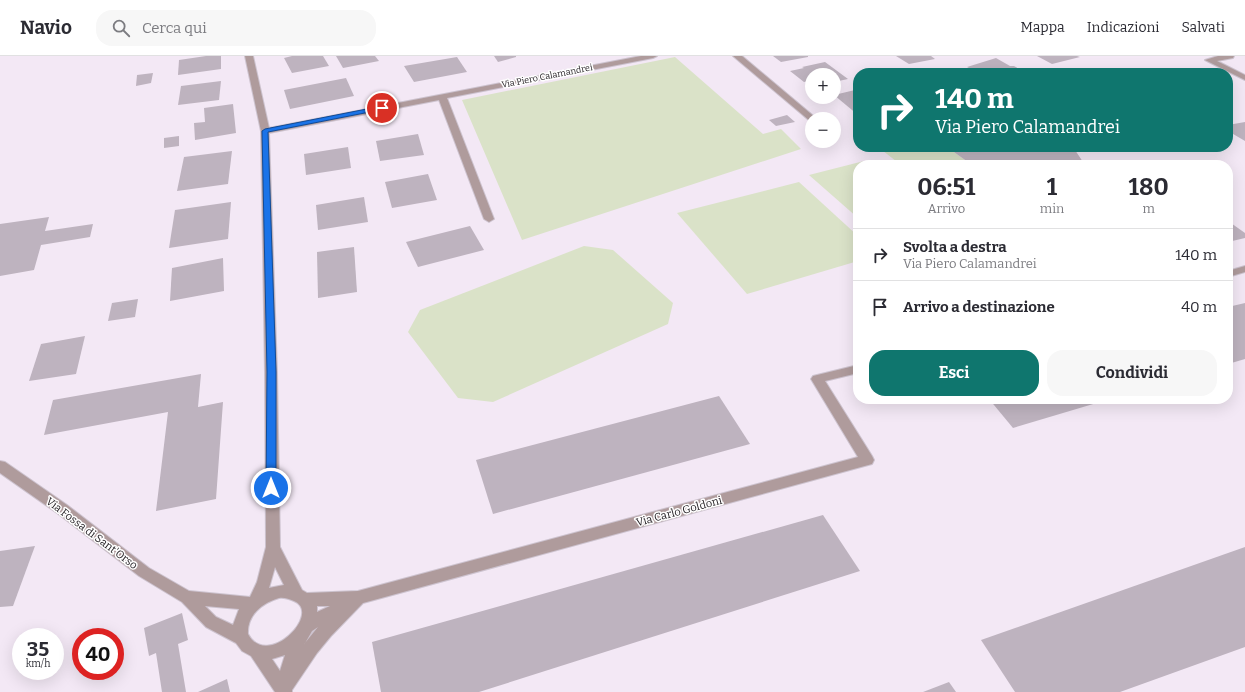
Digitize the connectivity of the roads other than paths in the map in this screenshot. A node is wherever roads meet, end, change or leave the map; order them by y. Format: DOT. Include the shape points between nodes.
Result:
graph roads {
  1 [pos="249,56"];
  2 [pos="653,56"];
  3 [pos="737,56"];
  4 [pos="1230,56"];
  5 [pos="1225,68"];
  6 [pos="1233,72"];
  7 [pos="1245,78"];
  8 [pos="442,96"];
  9 [pos="805,113"];
  10 [pos="265,131"];
  11 [pos="490,219"];
  12 [pos="1245,269"];
  13 [pos="1233,273"];
  14 [pos="853,370"];
  15 [pos="0,466"];
  16 [pos="273,547"];
  17 [pos="301,596"];
  18 [pos="187,597"];
  19 [pos="358,598"];
  20 [pos="255,603"];
  21 [pos="308,625"];
  22 [pos="240,637"];
  23 [pos="298,638"];
  24 [pos="257,652"];
  25 [pos="284,690"];
  1 -- 10 [label="street"];
  2 -- 8 [label="street, Via Piero Calamandrei"];
  3 -- 9 [label="street"];
  4 -- 5 [label="street" via="1209,60"];
  6 -- 7 [label="street"];
  8 -- 10 [label="street, Via Piero Calamandrei"];
  8 -- 11 [label="street"];
  10 -- 16 [label="street"];
  12 -- 13 [label="street"];
  14 -- 19 [label="street, Via Carlo Goldoni" via="817,379 867,460"];
  15 -- 18 [label="street, Via Fossa di Sant'Orso" via="62,509 144,572"];
  16 -- 17 [label="street"];
  16 -- 20 [label="street" via="264,582"];
  17 -- 19 [label="street, Via Carlo Goldoni"];
  17 -- 20 [label="street" via="283,591 269,594"];
  17 -- 21 [label="street" via="311,612"];
  18 -- 20 [label="street, Via Fossa di Sant'Orso"];
  18 -- 22 [label="street, Via Fossa di Sant'Orso" via="211,622"];
  19 -- 21 [label="street, Via Carlo Goldoni"];
  19 -- 25 [label="street, Via Carlo Goldoni" via="325,631"];
  20 -- 22 [label="street" via="245,614 240,626"];
  21 -- 23 [label="street"];
  22 -- 24 [label="street" via="246,646"];
  23 -- 24 [label="street" via="286,648"];
  23 -- 25 [label="street"];
  24 -- 25 [label="street"];
}
